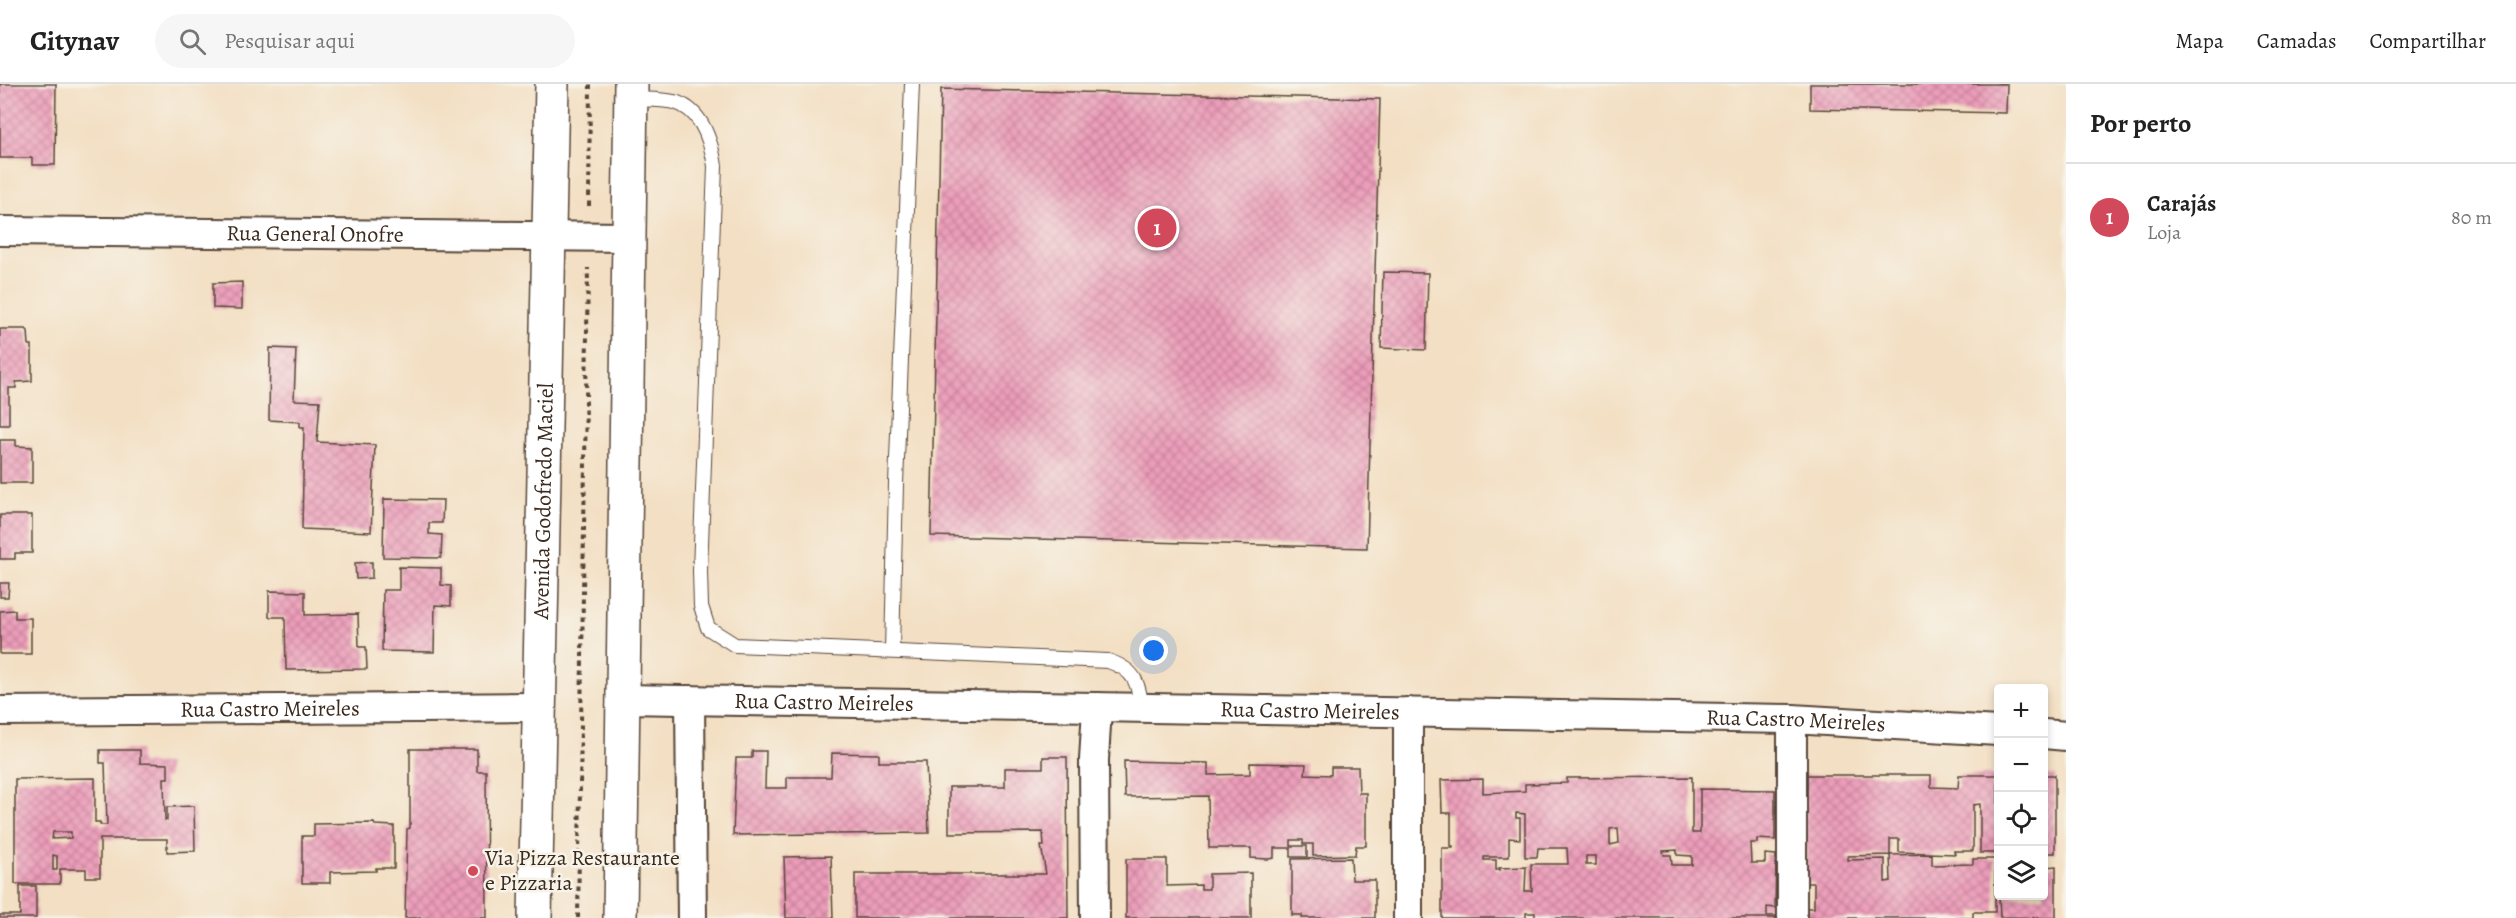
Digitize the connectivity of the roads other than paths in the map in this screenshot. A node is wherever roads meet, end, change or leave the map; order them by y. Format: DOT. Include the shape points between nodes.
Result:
graph roads {
  1 [pos="552,84"];
  2 [pos="912,84"];
  3 [pos="631,92"];
  4 [pos="0,231"];
  5 [pos="549,237"];
  6 [pos="629,237"];
  7 [pos="892,651"];
  8 [pos="622,699"];
  9 [pos="690,700"];
  10 [pos="540,707"];
  11 [pos="1097,707"];
  12 [pos="1142,709"];
  13 [pos="0,711"];
  14 [pos="1408,712"];
  15 [pos="1792,719"];
  16 [pos="1994,731"];
  17 [pos="2048,734"];
  18 [pos="2066,736"];
  19 [pos="536,918"];
  20 [pos="620,918"];
  21 [pos="692,918"];
  22 [pos="1095,918"];
  23 [pos="1408,918"];
  24 [pos="1792,918"];
  1 -- 5 [label="main road, Avenida Godofredo Maciel"];
  2 -- 7 [label="lane"];
  3 -- 6 [label="main road"];
  3 -- 7 [label="lane" via="690,109 711,143 715,166 700,571 701,606 708,628 735,645"];
  4 -- 5 [label="street, Rua General Onofre"];
  5 -- 6 [label="street, Rua General Onofre"];
  5 -- 10 [label="main road, Avenida Godofredo Maciel"];
  6 -- 8 [label="main road"];
  7 -- 12 [label="lane" via="1108,661 1132,675"];
  8 -- 9 [label="street, Rua Castro Meireles"];
  8 -- 20 [label="main road"];
  9 -- 11 [label="street, Rua Castro Meireles"];
  9 -- 21 [label="street"];
  10 -- 13 [label="street, Rua Castro Meireles"];
  10 -- 19 [label="main road, Avenida Godofredo Maciel"];
  11 -- 12 [label="street, Rua Castro Meireles"];
  11 -- 22 [label="street"];
  12 -- 14 [label="street, Rua Castro Meireles"];
  14 -- 15 [label="street, Rua Castro Meireles"];
  14 -- 23 [label="street"];
  15 -- 16 [label="street, Rua Castro Meireles"];
  15 -- 24 [label="street"];
  17 -- 18 [label="street"];
}
